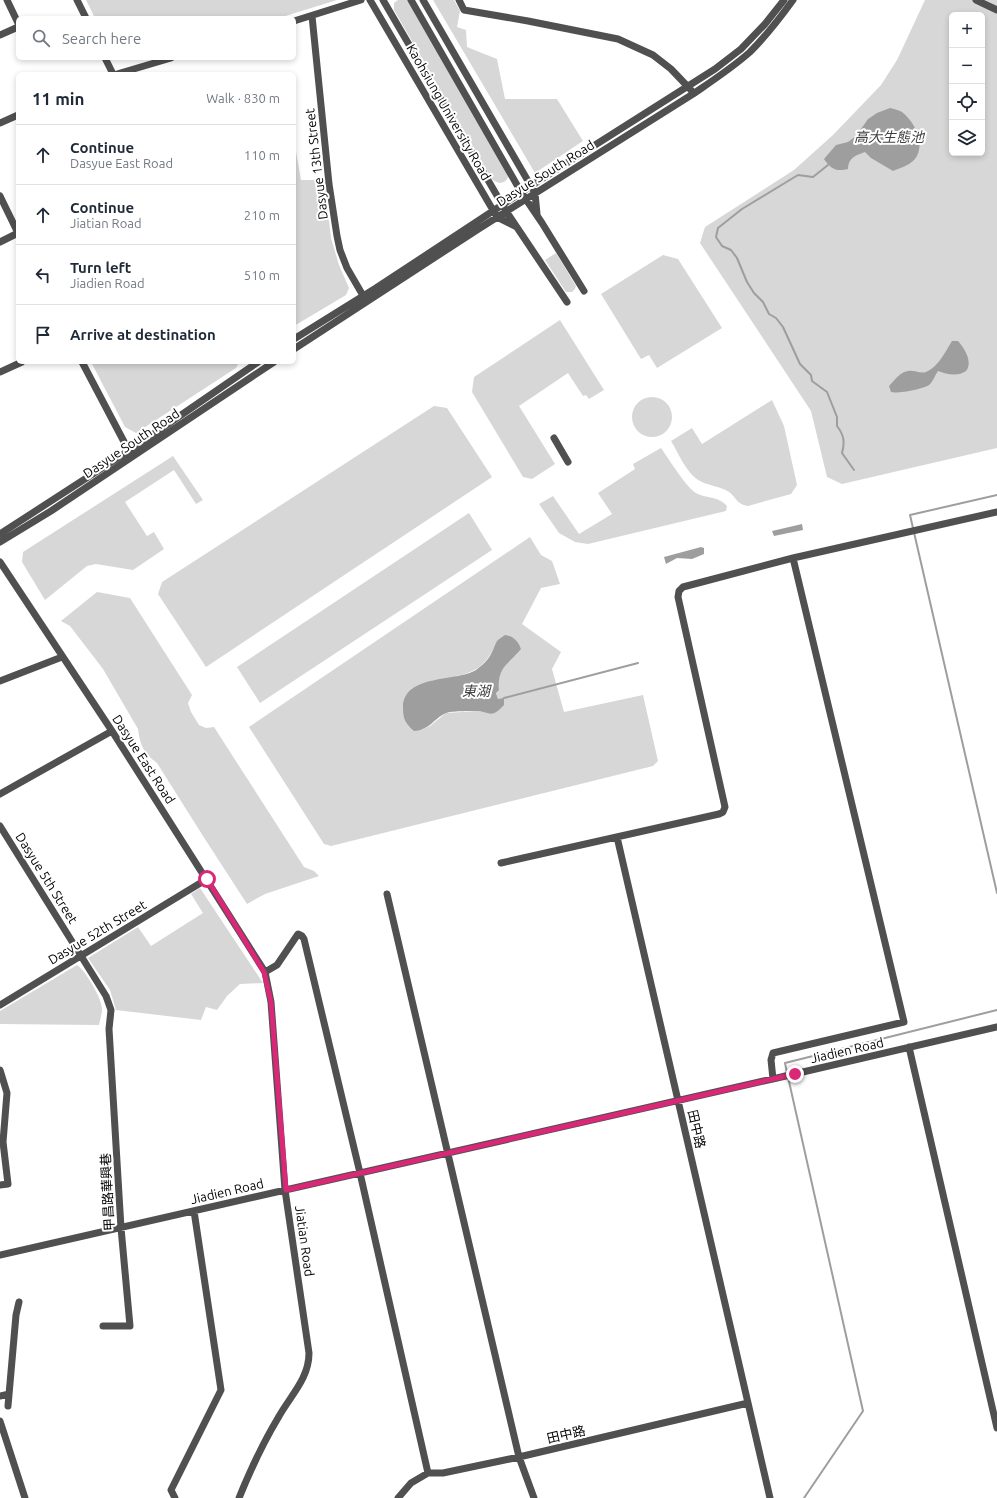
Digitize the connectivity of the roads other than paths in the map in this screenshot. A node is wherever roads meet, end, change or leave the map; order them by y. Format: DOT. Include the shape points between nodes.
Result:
graph roads {
  1 [pos="7,0"];
  2 [pos="77,0"];
  3 [pos="361,0"];
  4 [pos="370,0"];
  5 [pos="383,0"];
  6 [pos="411,0"];
  7 [pos="423,0"];
  8 [pos="459,0"];
  9 [pos="784,0"];
  10 [pos="793,0"];
  11 [pos="976,0"];
  12 [pos="997,10"];
  13 [pos="85,16"];
  14 [pos="312,16"];
  15 [pos="16,19"];
  16 [pos="296,20"];
  17 [pos="16,27"];
  18 [pos="0,35"];
  19 [pos="106,60"];
  20 [pos="164,60"];
  21 [pos="112,72"];
  22 [pos="124,72"];
  23 [pos="689,87"];
  24 [pos="693,94"];
  25 [pos="16,116"];
  26 [pos="0,123"];
  27 [pos="531,186"];
  28 [pos="521,192"];
  29 [pos="535,193"];
  30 [pos="0,196"];
  31 [pos="526,199"];
  32 [pos="502,204"];
  33 [pos="506,211"];
  34 [pos="495,214"];
  35 [pos="537,214"];
  36 [pos="516,227"];
  37 [pos="16,229"];
  38 [pos="16,234"];
  39 [pos="0,242"];
  40 [pos="584,291"];
  41 [pos="363,296"];
  42 [pos="368,302"];
  43 [pos="567,302"];
  44 [pos="296,338"];
  45 [pos="296,348"];
  46 [pos="18,364"];
  47 [pos="83,364"];
  48 [pos="255,364"];
  49 [pos="259,364"];
  50 [pos="271,364"];
  51 [pos="262,370"];
  52 [pos="0,372"];
  53 [pos="554,438"];
  54 [pos="130,454"];
  55 [pos="568,462"];
  56 [pos="997,512"];
  57 [pos="0,534"];
  58 [pos="0,542"];
  59 [pos="793,558"];
  60 [pos="0,562"];
  61 [pos="62,657"];
  62 [pos="0,681"];
  63 [pos="112,731"];
  64 [pos="0,794"];
  65 [pos="0,826"];
  66 [pos="617,838"];
  67 [pos="501,863"];
  68 [pos="207,879"];
  69 [pos="387,894"];
  70 [pos="82,956"];
  71 [pos="264,972"];
  72 [pos="0,1005"];
  73 [pos="997,1026"];
  74 [pos="109,1029"];
  75 [pos="909,1048"];
  76 [pos="0,1070"];
  77 [pos="775,1079"];
  78 [pos="678,1101"];
  79 [pos="449,1153"];
  80 [pos="360,1173"];
  81 [pos="0,1185"];
  82 [pos="286,1190"];
  83 [pos="194,1211"];
  84 [pos="121,1228"];
  85 [pos="0,1255"];
  86 [pos="20,1302"];
  87 [pos="103,1326"];
  88 [pos="9,1394"];
  89 [pos="0,1396"];
  90 [pos="748,1403"];
  91 [pos="8,1406"];
  92 [pos="0,1421"];
  93 [pos="997,1428"];
  94 [pos="520,1457"];
  95 [pos="428,1473"];
  96 [pos="25,1498"];
  97 [pos="175,1498"];
  98 [pos="239,1498"];
  99 [pos="398,1498"];
  100 [pos="534,1498"];
  101 [pos="770,1498"];
  1 -- 15 [label="street"];
  2 -- 13 [label="street"];
  3 -- 14 [label="street"];
  4 -- 34 [label="street, Kaohsiung University Road"];
  5 -- 32 [label="street, Kaohsiung University Road"];
  6 -- 28 [label="street, Kaohsiung University Road"];
  7 -- 27 [label="street, Kaohsiung University Road"];
  8 -- 23 [label="street" via="464,10 618,39 653,55"];
  9 -- 23 [label="street, Dasyue South Road" via="741,49"];
  10 -- 24 [label="street, Dasyue South Road" via="750,52"];
  11 -- 12 [label="street"];
  14 -- 16 [label="street"];
  14 -- 41 [label="street, Dasyue 13th Street" via="329,184 337,236 347,268"];
  17 -- 18 [label="street"];
  19 -- 21 [label="street"];
  20 -- 22 [label="street"];
  23 -- 24 [label="street"];
  23 -- 27 [label="street, Dasyue South Road"];
  24 -- 29 [label="street, Dasyue South Road"];
  25 -- 26 [label="street"];
  27 -- 28 [label="street, Dasyue South Road"];
  27 -- 29 [label="street, Kaohsiung University Road"];
  28 -- 31 [label="street, Kaohsiung University Road"];
  28 -- 32 [label="street, Dasyue South Road"];
  29 -- 31 [label="street, Dasyue South Road"];
  29 -- 35 [label="street, Kaohsiung University Road"];
  30 -- 37 [label="street"];
  31 -- 33 [label="street, Dasyue South Road"];
  31 -- 35 [label="street, Kaohsiung University Road"];
  32 -- 33 [label="street, Kaohsiung University Road"];
  32 -- 34 [label="street, Dasyue South Road"];
  33 -- 34 [label="street, Dasyue South Road"];
  33 -- 36 [label="street, Kaohsiung University Road"];
  34 -- 36 [label="street, Kaohsiung University Road"];
  34 -- 41 [label="street, Dasyue South Road"];
  34 -- 42 [label="street, Dasyue South Road"];
  35 -- 40 [label="street, Kaohsiung University Road"];
  36 -- 43 [label="street, Kaohsiung University Road"];
  38 -- 39 [label="street"];
  41 -- 42 [label="street, Dasyue 13th Street"];
  41 -- 44 [label="street, Dasyue South Road"];
  42 -- 45 [label="street, Dasyue South Road"];
  46 -- 52 [label="street"];
  47 -- 54 [label="street"];
  48 -- 54 [label="street, Dasyue South Road"];
  49 -- 51 [label="street"];
  50 -- 51 [label="street, Dasyue South Road"];
  51 -- 54 [label="street, Dasyue South Road"];
  53 -- 55 [label="street"];
  54 -- 57 [label="street, Dasyue South Road"];
  54 -- 58 [label="street, Dasyue South Road" via="51,511"];
  56 -- 59 [label="street"];
  59 -- 66 [label="street" via="683,587 679,591 678,597 725,806 719,814"];
  59 -- 77 [label="street" via="904,1022 773,1053 771,1060"];
  60 -- 61 [label="street, Dasyue East Road"];
  61 -- 62 [label="street"];
  61 -- 63 [label="street, Dasyue East Road"];
  63 -- 64 [label="street"];
  63 -- 68 [label="street, Dasyue East Road"];
  65 -- 70 [label="street, Dasyue 5th Street"];
  66 -- 67 [label="street"];
  66 -- 78 [label="street, 田中路"];
  68 -- 70 [label="street, Dasyue 52th Street"];
  68 -- 71 [label="street, Dasyue East Road"];
  69 -- 79 [label="street"];
  70 -- 72 [label="street, Dasyue 52th Street"];
  70 -- 74 [label="street, Dasyue 5th Street" via="106,996 111,1010"];
  71 -- 80 [label="street" via="277,965 298,934 302,936"];
  71 -- 82 [label="street, Jiatian Road" via="271,1002"];
  73 -- 75 [label="street, Jiadien Road"];
  74 -- 84 [label="street, 甲昌路華興巷"];
  75 -- 77 [label="street, Jiadien Road"];
  75 -- 93 [label="street"];
  76 -- 81 [label="street" via="7,1093 3,1142 8,1184"];
  77 -- 78 [label="street, Jiadien Road"];
  78 -- 79 [label="street, Jiadien Road"];
  78 -- 90 [label="street, 田中路"];
  79 -- 80 [label="street, Jiadien Road"];
  79 -- 94 [label="street"];
  80 -- 82 [label="street, Jiadien Road"];
  80 -- 95 [label="street"];
  82 -- 83 [label="street, Jiadien Road"];
  82 -- 98 [label="street, Jiatian Road" via="309,1361 303,1380 278,1418 246,1479"];
  83 -- 84 [label="street, Jiadien Road"];
  83 -- 97 [label="street" via="221,1390 171,1490"];
  84 -- 85 [label="street, Jiadien Road"];
  84 -- 87 [label="street, 甲昌路華興巷" via="130,1326"];
  86 -- 88 [label="street" via="16,1315"];
  88 -- 89 [label="street"];
  88 -- 91 [label="street"];
  90 -- 94 [label="street, 田中路"];
  90 -- 101 [label="street, 田中路"];
  92 -- 96 [label="street"];
  94 -- 95 [label="street, 田中路" via="443,1473"];
  94 -- 100 [label="street"];
  95 -- 99 [label="street, 田中路" via="411,1483"];
}
